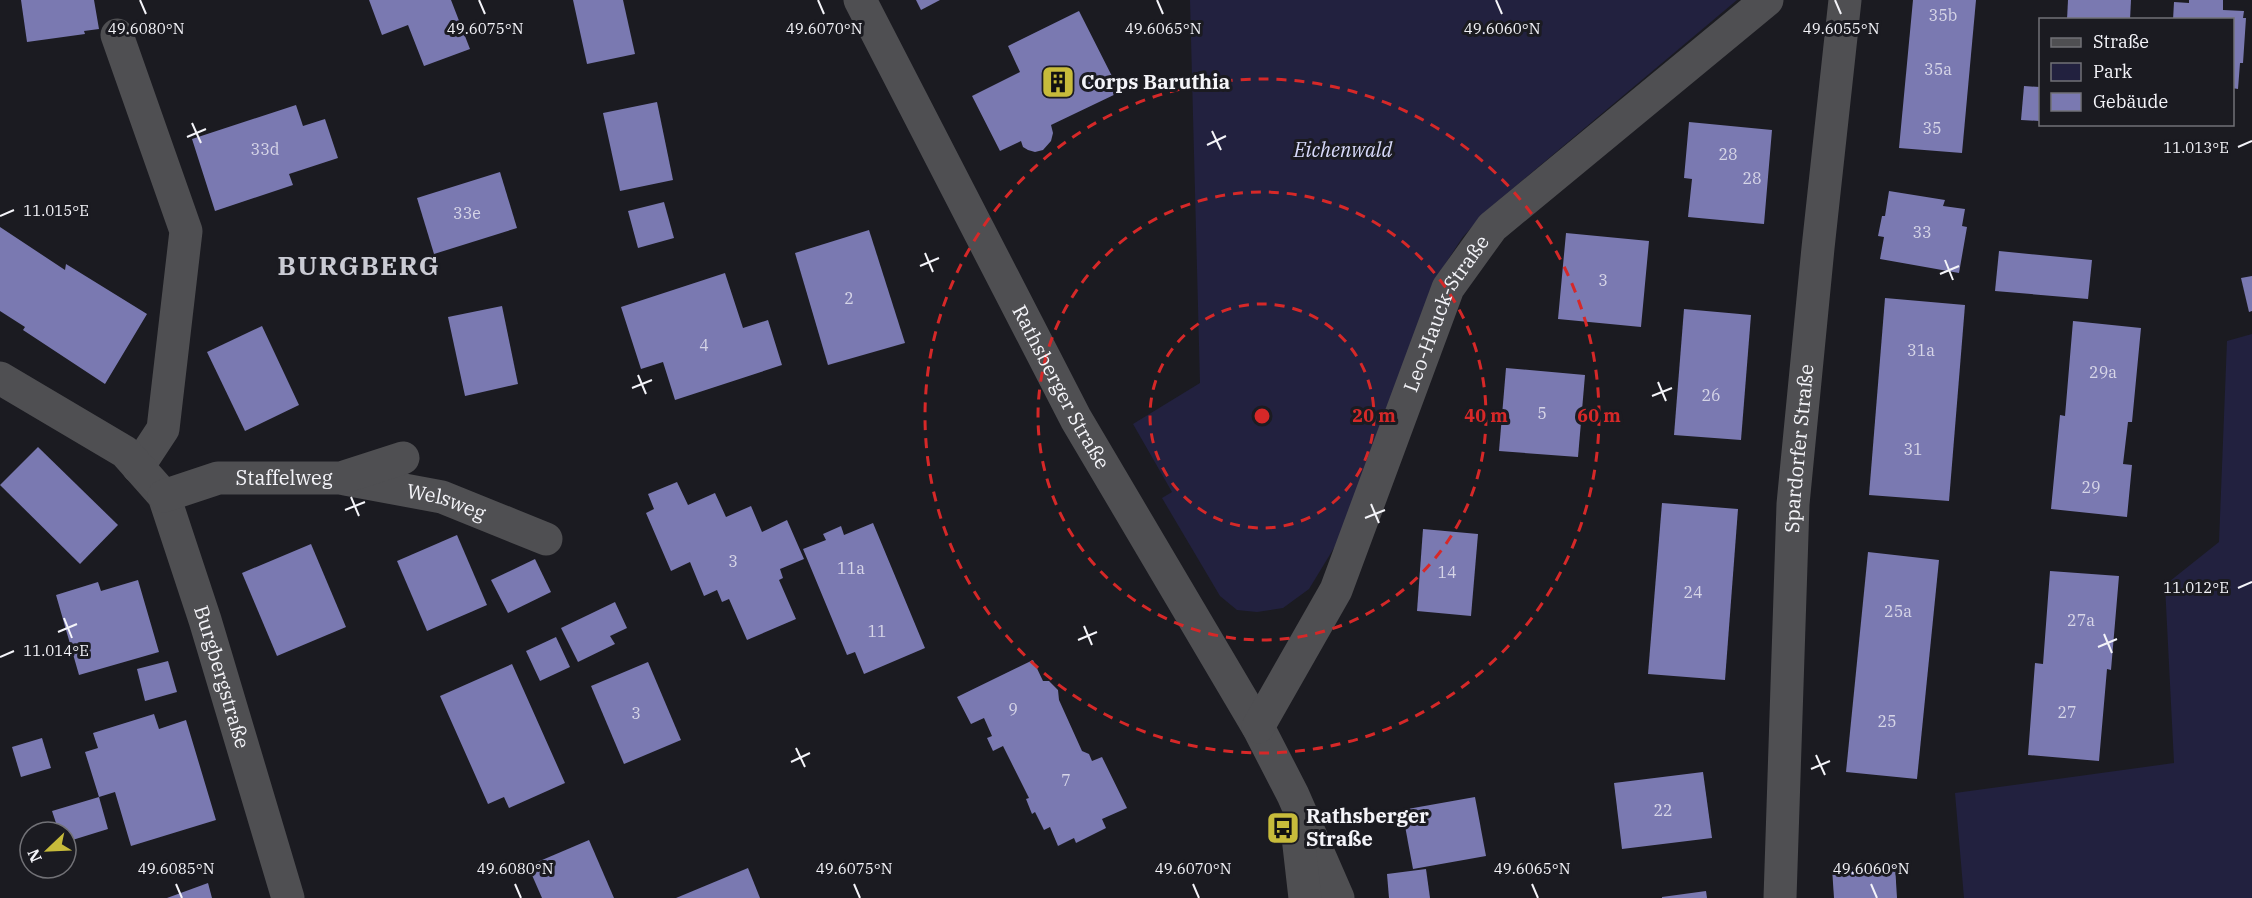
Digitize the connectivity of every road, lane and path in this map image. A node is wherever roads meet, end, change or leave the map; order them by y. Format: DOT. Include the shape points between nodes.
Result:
graph roads {
  1 [pos="860,0"];
  2 [pos="1767,0"];
  3 [pos="1845,0"];
  4 [pos="117,34"];
  5 [pos="0,378"];
  6 [pos="404,458"];
  7 [pos="138,467"];
  8 [pos="341,478"];
  9 [pos="164,496"];
  10 [pos="546,539"];
  11 [pos="1258,727"];
  12 [pos="1293,795"];
  13 [pos="288,898"];
  14 [pos="1305,898"];
  15 [pos="1338,898"];
  16 [pos="1780,898"];
  1 -- 11 [label="street, Rathsberger Straße" via="1076,419"];
  2 -- 11 [label="street, Leo-Hauck-Straße" via="1492,227 1448,288 1336,590"];
  3 -- 16 [label="street, Spardorfer Straße" via="1793,504"];
  4 -- 7 [label="street" via="186,231 163,429"];
  5 -- 7 [label="street, Burgbergstraße" via="125,453"];
  6 -- 8 [label="street, Staffelweg"];
  7 -- 9 [label="street, Burgbergstraße"];
  8 -- 9 [label="street, Staffelweg" via="218,478"];
  8 -- 10 [label="street, Welsweg" via="442,497"];
  9 -- 13 [label="street, Burgbergstraße"];
  11 -- 12 [label="street, Rathsberger Straße"];
  12 -- 14 [label="street"];
  12 -- 15 [label="street, Rathsberger Straße"];
}
